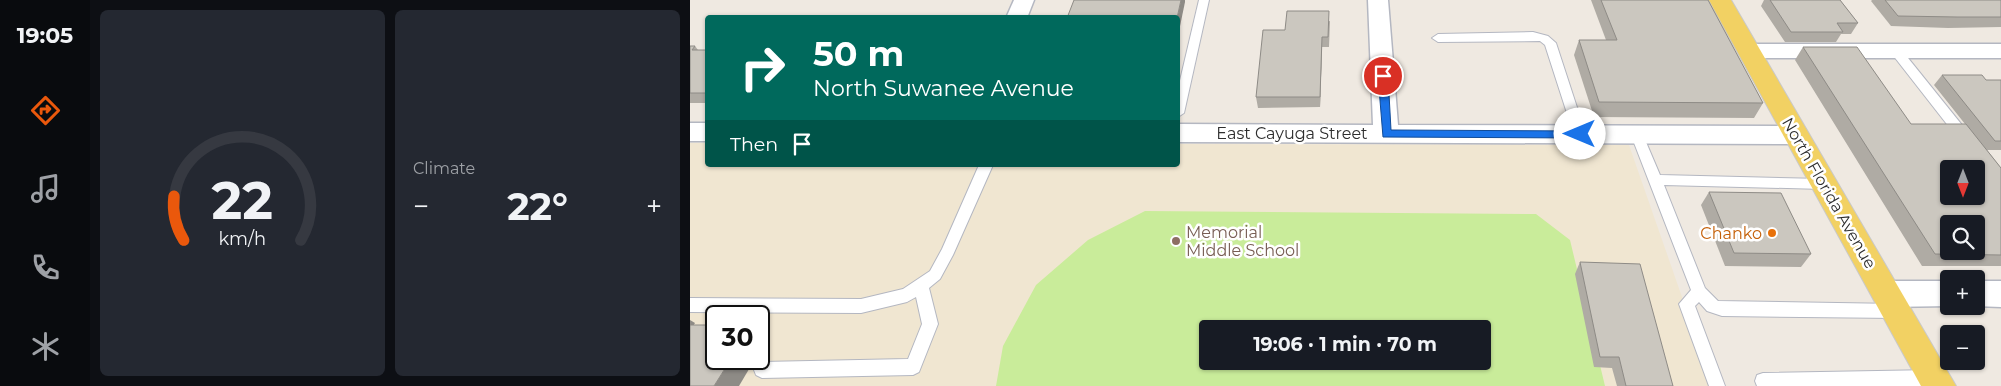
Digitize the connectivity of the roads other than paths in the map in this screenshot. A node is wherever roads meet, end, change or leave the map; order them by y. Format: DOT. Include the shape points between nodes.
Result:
graph roads {
  1 [pos="1024,0"];
  2 [pos="1204,0"];
  3 [pos="1378,0"];
  4 [pos="1720,0"];
  5 [pos="1017,15"];
  6 [pos="1438,38"];
  7 [pos="1748,51"];
  8 [pos="1896,51"];
  9 [pos="2001,51"];
  10 [pos="1180,105"];
  11 [pos="690,132"];
  12 [pos="705,132"];
  13 [pos="1180,133"];
  14 [pos="1386,134"];
  15 [pos="1580,134"];
  16 [pos="1637,134"];
  17 [pos="1796,135"];
  18 [pos="1970,144"];
  19 [pos="985,167"];
  20 [pos="1655,180"];
  21 [pos="1823,184"];
  22 [pos="921,285"];
  23 [pos="1699,292"];
  24 [pos="1985,294"];
  25 [pos="2001,294"];
  26 [pos="1940,295"];
  27 [pos="1892,302"];
  28 [pos="690,305"];
  29 [pos="770,370"];
  30 [pos="1937,382"];
  31 [pos="1717,386"];
  32 [pos="1766,386"];
  1 -- 5 [label="street"];
  2 -- 10 [label="lane"];
  3 -- 14 [label="street"];
  4 -- 7 [label="main road, North Florida Avenue"];
  6 -- 15 [label="lane" via="1544,38 1550,43"];
  7 -- 8 [label="street"];
  7 -- 17 [label="main road, North Florida Avenue"];
  8 -- 9 [label="street"];
  8 -- 18 [label="lane"];
  11 -- 12 [label="street"];
  13 -- 14 [label="street, East Cayuga Street"];
  14 -- 15 [label="street, East Cayuga Street"];
  15 -- 16 [label="street, East Cayuga Street"];
  16 -- 17 [label="street, East Cayuga Street"];
  16 -- 20 [label="lane"];
  17 -- 21 [label="main road, North Florida Avenue"];
  19 -- 22 [label="lane" via="935,275"];
  20 -- 21 [label="lane"];
  20 -- 23 [label="lane"];
  21 -- 27 [label="main road, North Florida Avenue"];
  22 -- 28 [label="lane" via="908,295 861,306"];
  22 -- 29 [label="lane" via="930,324 913,367"];
  23 -- 27 [label="lane" via="1713,306 1722,309"];
  23 -- 31 [label="lane" via="1687,304"];
  24 -- 25 [label="street"];
  26 -- 27 [label="street"];
  27 -- 30 [label="main road, North Florida Avenue"];
  30 -- 32 [label="lane" via="1763,380"];
}
